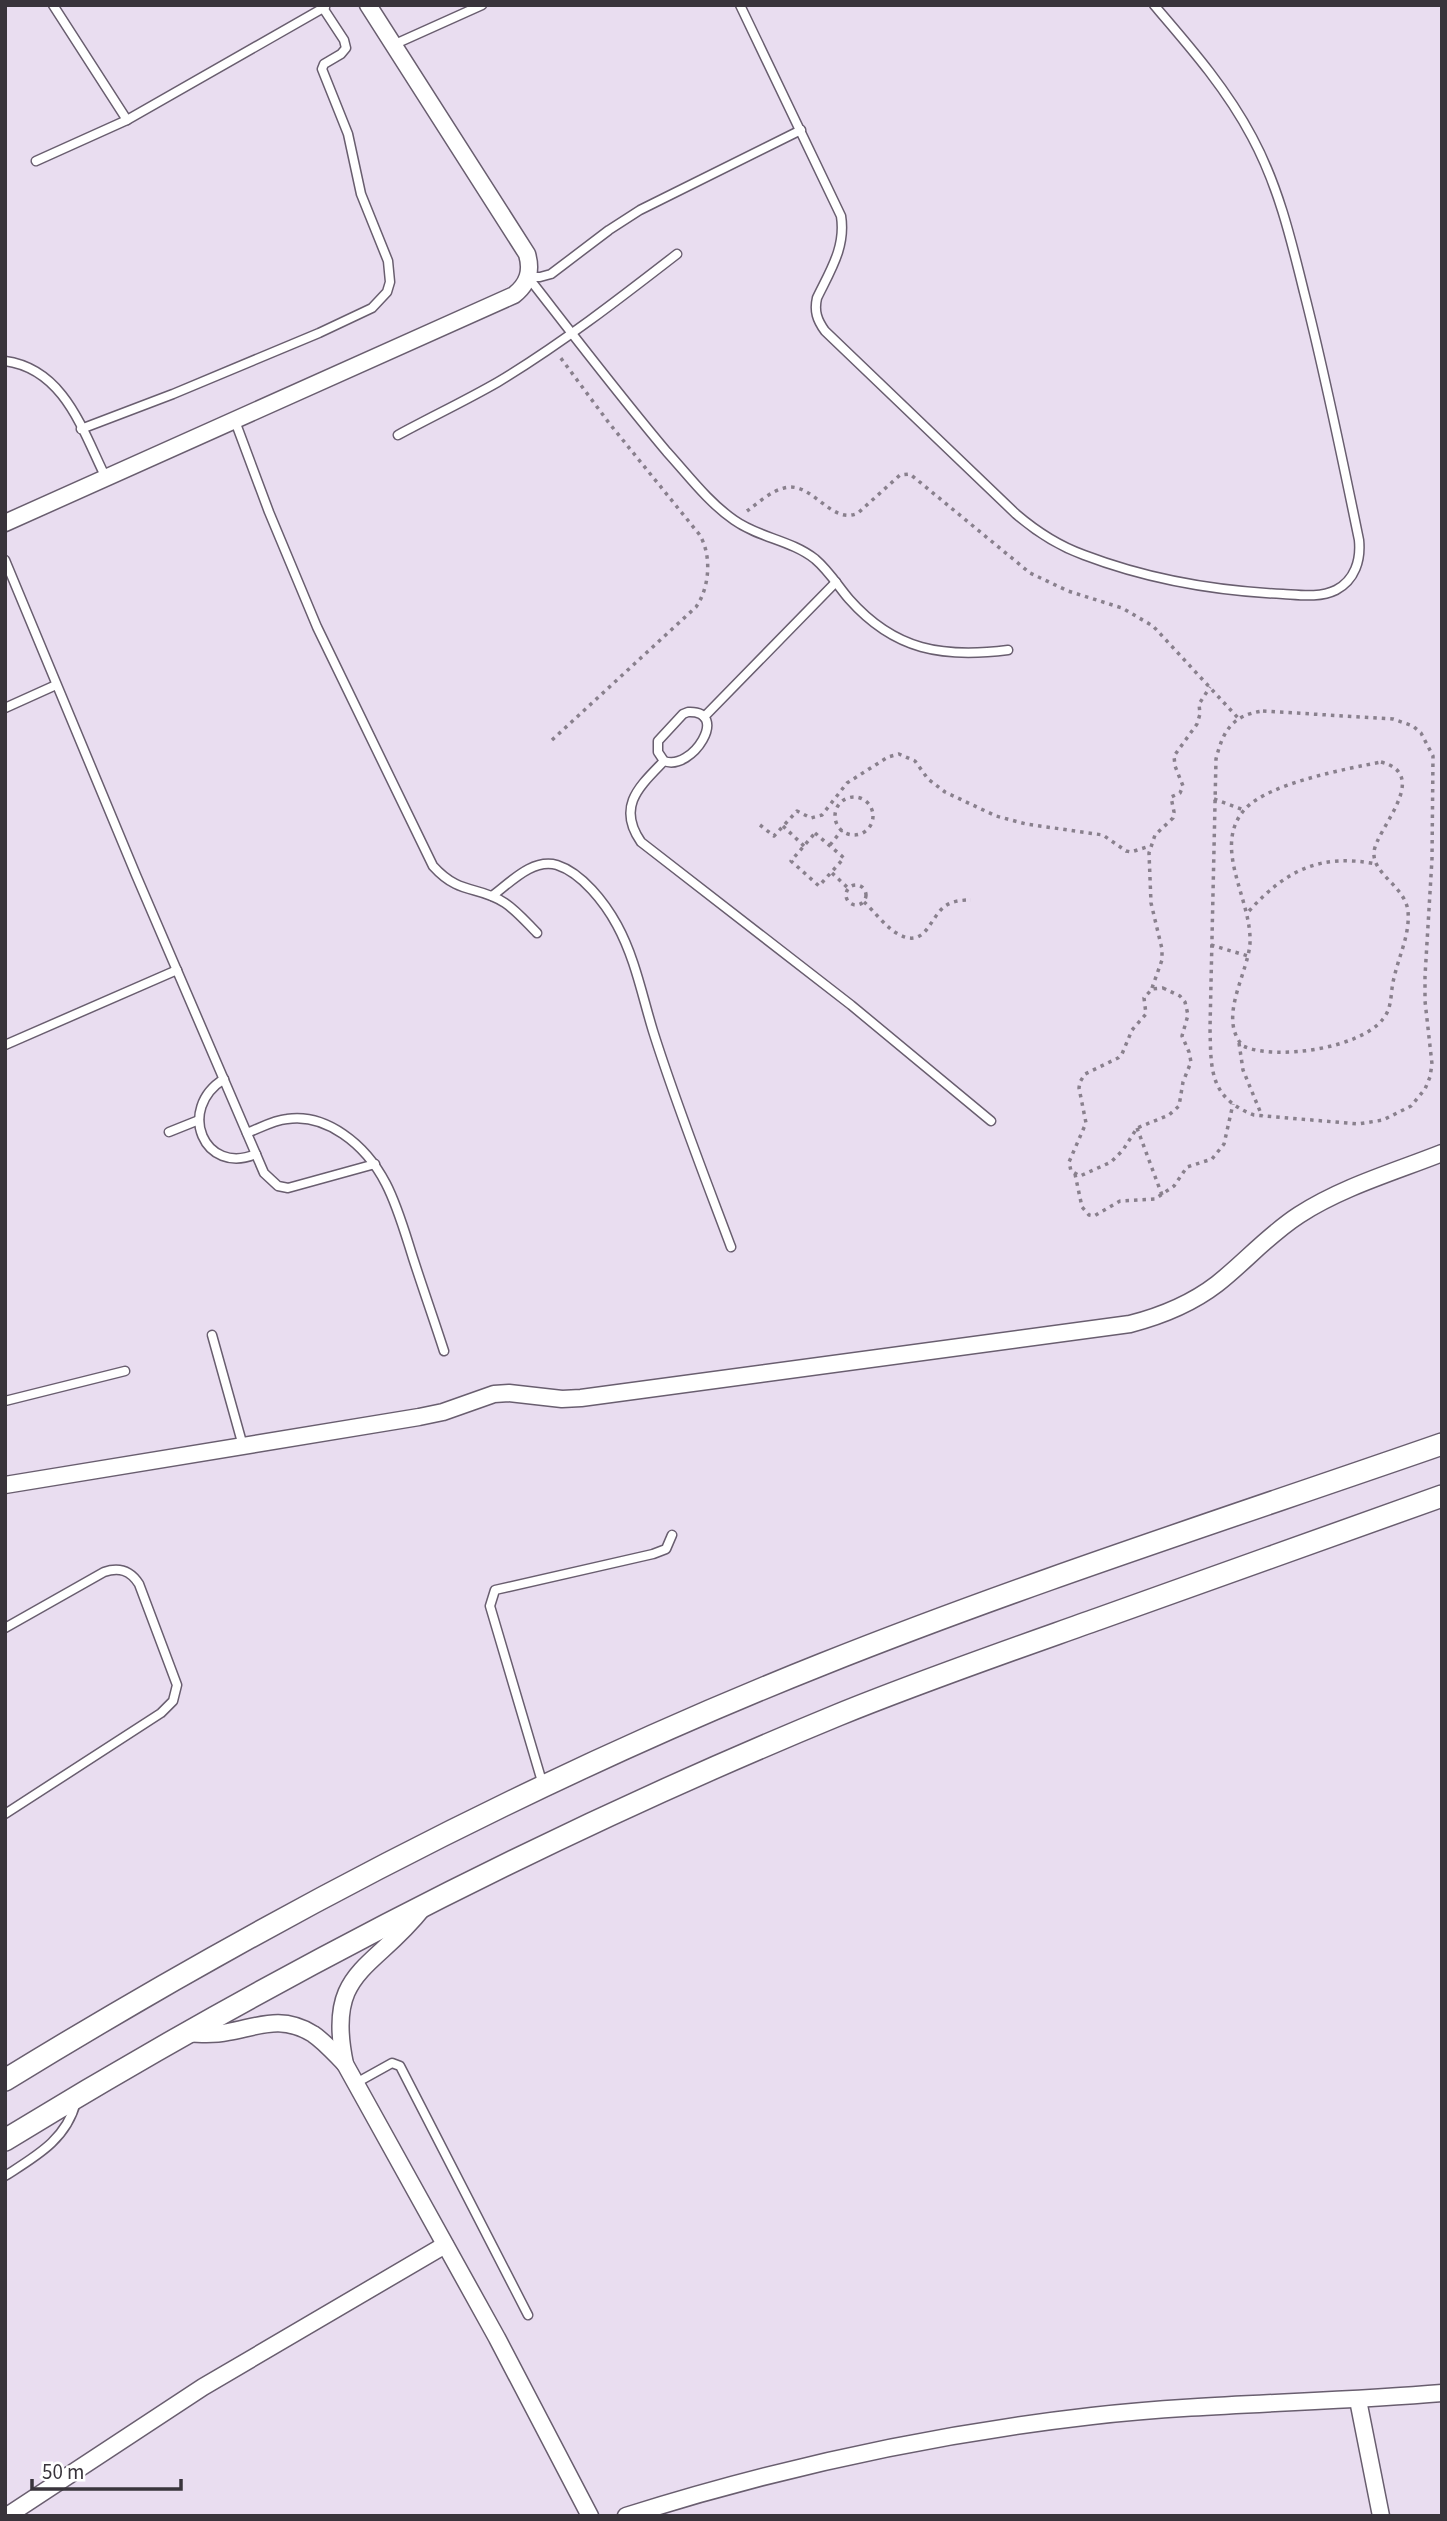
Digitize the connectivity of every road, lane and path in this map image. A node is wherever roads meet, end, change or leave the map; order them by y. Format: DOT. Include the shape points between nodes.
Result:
graph roads {
  1 [pos="53,5"];
  2 [pos="368,5"];
  3 [pos="482,5"];
  4 [pos="740,5"];
  5 [pos="1154,5"];
  6 [pos="325,7"];
  7 [pos="393,45"];
  8 [pos="127,120"];
  9 [pos="801,130"];
  10 [pos="36,161"];
  11 [pos="677,254"];
  12 [pos="528,277"];
  13 [pos="572,333"];
  14 [pos="552,346"];
  15 [pos="5,360"];
  16 [pos="235,421"];
  17 [pos="81,429"];
  18 [pos="398,435"];
  19 [pos="106,478"];
  20 [pos="734,520"];
  21 [pos="5,523"];
  22 [pos="5,560"];
  23 [pos="836,582"];
  24 [pos="1008,650"];
  25 [pos="56,685"];
  26 [pos="1210,687"];
  27 [pos="5,708"];
  28 [pos="704,717"];
  29 [pos="1239,719"];
  30 [pos="552,740"];
  31 [pos="664,761"];
  32 [pos="1214,799"];
  33 [pos="1244,810"];
  34 [pos="760,825"];
  35 [pos="783,827"];
  36 [pos="842,830"];
  37 [pos="830,845"];
  38 [pos="804,846"];
  39 [pos="1150,846"];
  40 [pos="1376,864"];
  41 [pos="831,872"];
  42 [pos="849,888"];
  43 [pos="492,896"];
  44 [pos="971,900"];
  45 [pos="864,902"];
  46 [pos="1248,912"];
  47 [pos="537,933"];
  48 [pos="1211,945"];
  49 [pos="1248,956"];
  50 [pos="177,970"];
  51 [pos="1152,989"];
  52 [pos="1239,1041"];
  53 [pos="5,1045"];
  54 [pos="224,1079"];
  55 [pos="1233,1104"];
  56 [pos="1262,1116"];
  57 [pos="199,1120"];
  58 [pos="991,1121"];
  59 [pos="1137,1128"];
  60 [pos="169,1132"];
  61 [pos="247,1133"];
  62 [pos="1442,1153"];
  63 [pos="256,1154"];
  64 [pos="375,1164"];
  65 [pos="1075,1174"];
  66 [pos="1163,1195"];
  67 [pos="730,1247"];
  68 [pos="212,1335"];
  69 [pos="444,1351"];
  70 [pos="125,1371"];
  71 [pos="5,1401"];
  72 [pos="1442,1444"];
  73 [pos="243,1446"];
  74 [pos="5,1485"];
  75 [pos="1442,1496"];
  76 [pos="672,1535"];
  77 [pos="5,1628"];
  78 [pos="544,1788"];
  79 [pos="5,1814"];
  80 [pos="428,1902"];
  81 [pos="183,2033"];
  82 [pos="345,2064"];
  83 [pos="5,2080"];
  84 [pos="356,2083"];
  85 [pos="78,2095"];
  86 [pos="5,2140"];
  87 [pos="5,2176"];
  88 [pos="444,2245"];
  89 [pos="528,2315"];
  90 [pos="1442,2393"];
  91 [pos="1358,2400"];
  92 [pos="7,2516"];
  93 [pos="590,2516"];
  94 [pos="626,2516"];
  95 [pos="1381,2516"];
  1 -- 8 [label="lane"];
  2 -- 7 [label="street"];
  3 -- 7 [label="lane"];
  4 -- 9 [label="lane"];
  5 -- 9 [label="lane" via="1238,112 1280,202 1321,355 1359,540 1353,574 1336,590 1313,595 1258,593 1167,578 1086,556 1049,539 1016,514 819,324 817,298 840,247 843,226"];
  6 -- 8 [label="lane"];
  6 -- 17 [label="lane" via="346,48 322,69 348,134 361,194 388,261 387,292 372,308 319,333"];
  7 -- 12 [label="street" via="527,254"];
  8 -- 10 [label="lane"];
  9 -- 12 [label="lane" via="640,210 551,274"];
  11 -- 13 [label="lane"];
  12 -- 13 [label="lane"];
  12 -- 16 [label="street" via="514,295"];
  13 -- 14 [label="lane"];
  13 -- 20 [label="lane" via="677,463"];
  14 -- 18 [label="lane" via="497,382"];
  14 -- 30 [label="path" via="699,534 708,554 704,593 696,607"];
  15 -- 17 [label="lane" via="36,370 54,384"];
  16 -- 19 [label="street"];
  16 -- 43 [label="lane" via="317,627 433,866 458,887"];
  17 -- 19 [label="lane"];
  19 -- 21 [label="street"];
  20 -- 23 [label="lane" via="799,549"];
  20 -- 26 [label="path" via="788,487 800,489 841,515 854,515 901,475 910,474 1030,573 1122,608 1153,626"];
  22 -- 25 [label="lane"];
  23 -- 24 [label="lane" via="880,627 915,645 949,654"];
  23 -- 28 [label="lane"];
  25 -- 27 [label="lane"];
  25 -- 50 [label="lane"];
  26 -- 29 [label="path"];
  26 -- 39 [label="path" via="1200,700 1197,724 1174,756 1183,786 1171,797 1173,818"];
  28 -- 31 [label="lane" via="706,737 681,762"];
  28 -- 31 [label="lane" via="688,712 661,737 657,747"];
  29 -- 32 [label="path" via="1221,739"];
  29 -- 56 [label="path" via="1263,711 1393,719 1421,733 1433,756 1425,976 1432,1064 1425,1089 1411,1106 1383,1120 1358,1124"];
  31 -- 58 [label="lane" via="633,797 630,816 641,842"];
  32 -- 33 [label="path"];
  32 -- 48 [label="path"];
  33 -- 40 [label="path" via="1260,797 1300,781 1387,764 1401,778 1401,790 1395,812 1376,843"];
  33 -- 46 [label="path" via="1234,828 1231,852"];
  34 -- 35 [label="path" via="774,836"];
  35 -- 38 [label="path"];
  35 -- 39 [label="path" via="797,811 811,818 821,815 847,783 899,754 915,761 945,792 996,816 1103,835 1126,851"];
  36 -- 36 [label="path" via="855,835 867,829 873,817 863,799 850,797 838,805 835,818"];
  36 -- 37 [label="path"];
  37 -- 38 [label="path" via="815,833"];
  37 -- 41 [label="path" via="844,858"];
  38 -- 41 [label="path" via="791,861 819,886"];
  39 -- 51 [label="path" via="1151,903 1162,949"];
  40 -- 46 [label="path" via="1346,860 1307,866 1286,877"];
  40 -- 52 [label="path" via="1403,896 1408,912 1406,942 1383,1020 1354,1039 1298,1052 1254,1049"];
  41 -- 42 [label="path"];
  42 -- 45 [label="path" via="846,897 851,904"];
  42 -- 45 [label="path" via="862,886 867,893"];
  43 -- 47 [label="lane" via="505,902"];
  43 -- 67 [label="lane" via="533,867 550,864 566,869 605,906 630,953"];
  44 -- 45 [label="path" via="944,907 927,931 909,938 898,934"];
  46 -- 49 [label="path"];
  48 -- 49 [label="path"];
  48 -- 55 [label="path" via="1212,1071 1219,1089"];
  49 -- 52 [label="path" via="1234,1004 1233,1025"];
  50 -- 53 [label="lane"];
  50 -- 54 [label="lane"];
  51 -- 59 [label="path" via="1168,990 1185,1002 1188,1015 1182,1036 1191,1062 1176,1110"];
  51 -- 65 [label="path" via="1144,998 1144,1019 1132,1030 1122,1054 1085,1074 1080,1082 1086,1122 1069,1162"];
  52 -- 56 [label="path" via="1243,1070"];
  54 -- 57 [label="lane" via="202,1099"];
  54 -- 61 [label="lane"];
  55 -- 56 [label="path"];
  55 -- 66 [label="path" via="1219,1153 1187,1167"];
  57 -- 60 [label="lane"];
  57 -- 63 [label="lane" via="201,1132 215,1152 235,1159"];
  59 -- 65 [label="path" via="1111,1161"];
  59 -- 66 [label="path"];
  61 -- 63 [label="lane"];
  61 -- 64 [label="lane" via="285,1119 319,1121 349,1138"];
  62 -- 73 [label="street" via="1319,1204 1282,1227 1196,1298 1130,1324 581,1398 494,1394 419,1417"];
  63 -- 64 [label="lane" via="270,1181 288,1188"];
  64 -- 69 [label="lane" via="393,1196"];
  65 -- 66 [label="path" via="1088,1215 1120,1201 1147,1201"];
  68 -- 73 [label="lane"];
  70 -- 71 [label="lane"];
  72 -- 78 [label="street" via="886,1640 637,1743"];
  73 -- 74 [label="street"];
  75 -- 80 [label="street" via="856,1708 662,1792"];
  76 -- 78 [label="lane" via="666,1549 653,1554 495,1590 491,1606"];
  77 -- 79 [label="lane" via="104,1572 120,1569 139,1584 177,1685 173,1701 161,1713"];
  78 -- 83 [label="street" via="308,1905"];
  80 -- 81 [label="street"];
  80 -- 82 [label="street" via="362,1968 346,1993 339,2023"];
  81 -- 82 [label="street" via="218,2034 280,2023 313,2034"];
  81 -- 85 [label="street"];
  82 -- 84 [label="street"];
  84 -- 88 [label="street"];
  84 -- 89 [label="lane" via="391,2063 400,2066"];
  85 -- 86 [label="street"];
  85 -- 87 [label="lane" via="62,2134"];
  88 -- 92 [label="street" via="203,2387"];
  88 -- 93 [label="street"];
  90 -- 91 [label="street"];
  91 -- 94 [label="street" via="1167,2409 1023,2424 807,2466"];
  91 -- 95 [label="street"];
}
